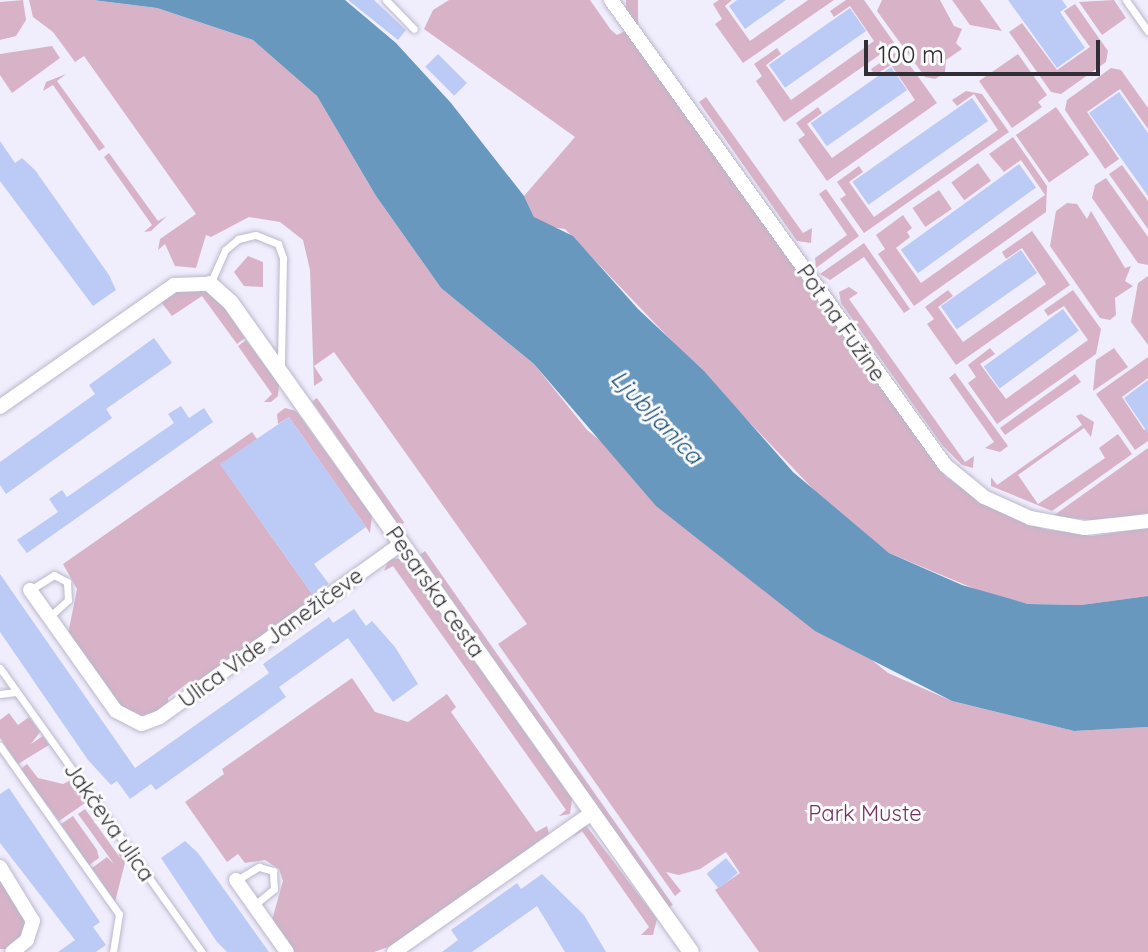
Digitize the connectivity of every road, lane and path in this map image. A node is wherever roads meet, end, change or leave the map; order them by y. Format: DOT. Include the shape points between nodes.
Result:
graph roads {
  1 [pos="386,0"];
  2 [pos="611,0"];
  3 [pos="1126,0"];
  4 [pos="414,29"];
  5 [pos="1148,31"];
  6 [pos="210,284"];
  7 [pos="281,374"];
  8 [pos="0,407"];
  9 [pos="1148,521"];
  10 [pos="401,544"];
  11 [pos="30,590"];
  12 [pos="50,616"];
  13 [pos="0,668"];
  14 [pos="16,692"];
  15 [pos="0,694"];
  16 [pos="0,746"];
  17 [pos="592,813"];
  18 [pos="0,867"];
  19 [pos="236,880"];
  20 [pos="254,905"];
  21 [pos="12,952"];
  22 [pos="113,952"];
  23 [pos="202,952"];
  24 [pos="287,952"];
  25 [pos="394,952"];
  26 [pos="691,952"];
  1 -- 4 [label="lane"];
  2 -- 9 [label="street, Pot na Fužine" via="945,465 984,497 1030,518 1085,528"];
  3 -- 5 [label="lane"];
  6 -- 7 [label="street, Pesarska cesta" via="231,303"];
  6 -- 7 [label="lane" via="225,250 238,239 256,235 278,244 283,258"];
  6 -- 8 [label="street" via="181,283 155,297"];
  7 -- 10 [label="street, Pesarska cesta"];
  10 -- 12 [label="street, Ulica Vide Janežičeve" via="160,717 137,724 116,711"];
  10 -- 17 [label="street, Pesarska cesta"];
  11 -- 12 [label="street"];
  11 -- 12 [label="lane" via="54,575 67,582 68,600"];
  13 -- 14 [label="lane, Jakčeva ulica"];
  14 -- 15 [label="lane"];
  14 -- 23 [label="lane, Jakčeva ulica"];
  16 -- 22 [label="lane, Jakčeva ulica" via="119,914"];
  17 -- 25 [label="street"];
  17 -- 26 [label="street, Pesarska cesta"];
  18 -- 21 [label="street" via="33,921 27,940"];
  19 -- 20 [label="street"];
  19 -- 20 [label="lane" via="259,867 273,871 274,889"];
  20 -- 24 [label="street"];
}
